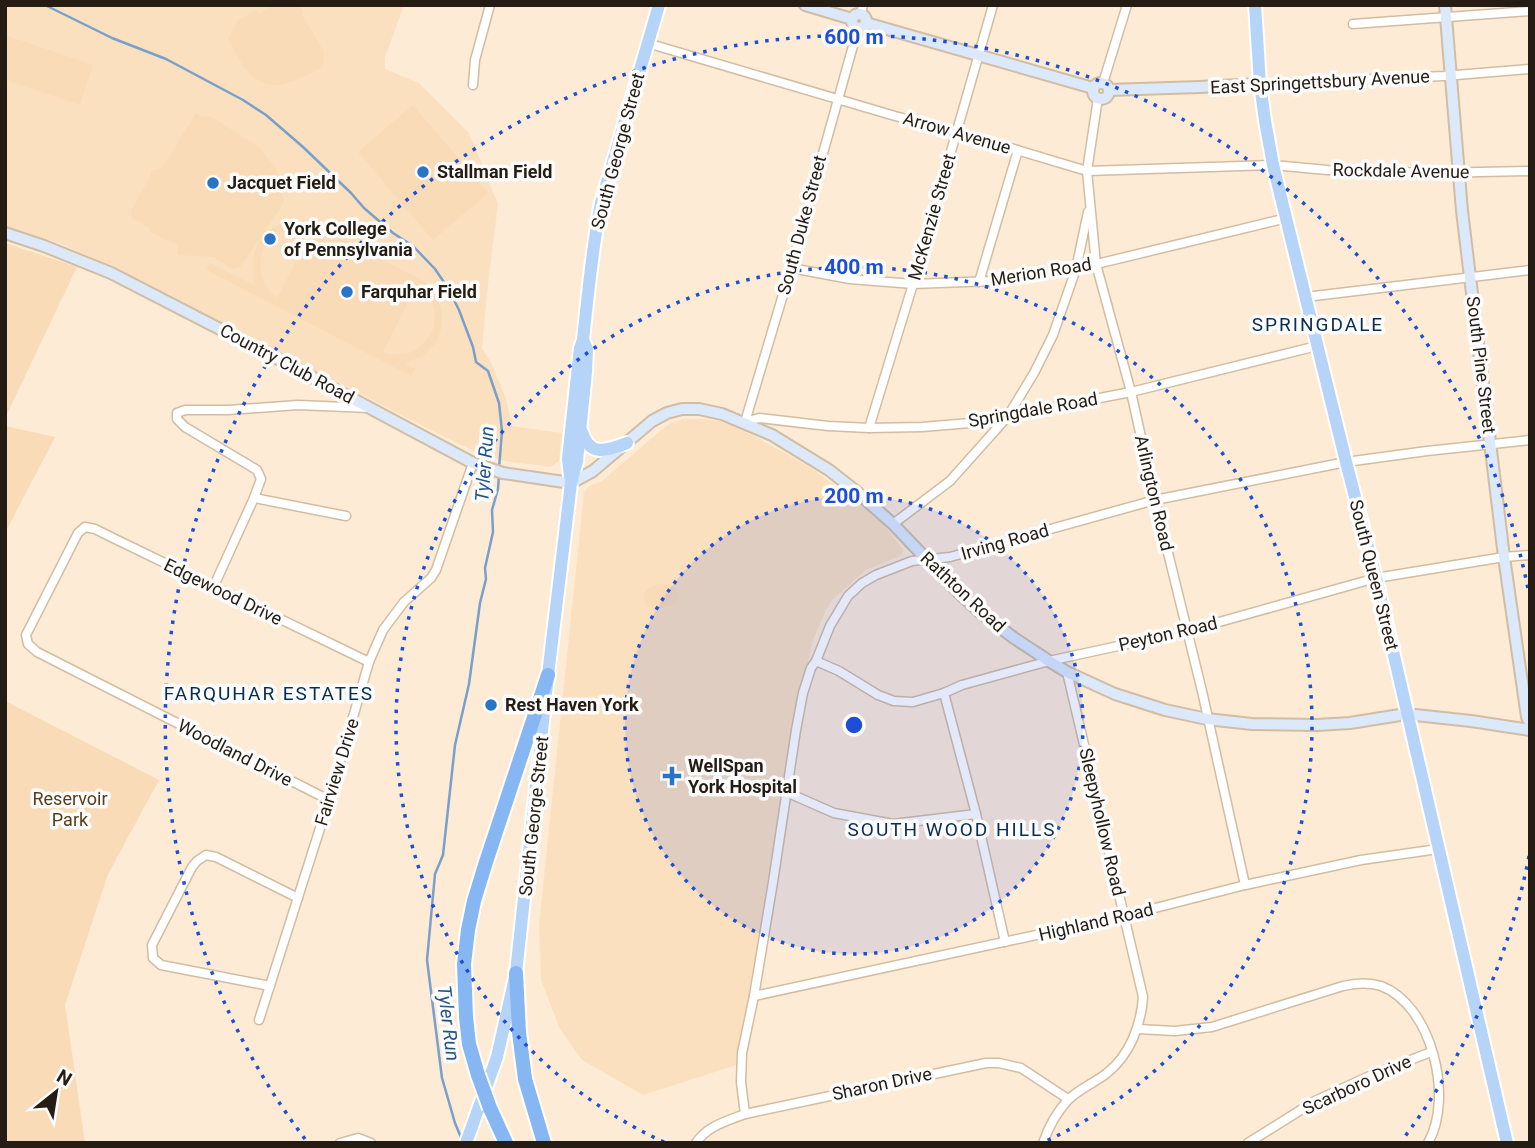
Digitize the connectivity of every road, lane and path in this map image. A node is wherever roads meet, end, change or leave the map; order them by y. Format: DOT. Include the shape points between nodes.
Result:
graph roads {
  1 [pos="490,5"];
  2 [pos="659,5"];
  3 [pos="805,5"];
  4 [pos="993,5"];
  5 [pos="1127,5"];
  6 [pos="1255,5"];
  7 [pos="1494,10"];
  8 [pos="1446,11"];
  9 [pos="1530,11"];
  10 [pos="860,18"];
  11 [pos="1353,24"];
  12 [pos="647,43"];
  13 [pos="979,54"];
  14 [pos="1530,69"];
  15 [pos="1450,76"];
  16 [pos="1260,84"];
  17 [pos="473,85"];
  18 [pos="1101,90"];
  19 [pos="837,99"];
  20 [pos="957,132"];
  21 [pos="1018,150"];
  22 [pos="1273,165"];
  23 [pos="1087,171"];
  24 [pos="1530,171"];
  25 [pos="1458,173"];
  26 [pos="1090,202"];
  27 [pos="1287,218"];
  28 [pos="5,233"];
  29 [pos="1096,264"];
  30 [pos="791,268"];
  31 [pos="1076,269"];
  32 [pos="1530,270"];
  33 [pos="1470,276"];
  34 [pos="979,282"];
  35 [pos="913,284"];
  36 [pos="1306,297"];
  37 [pos="583,340"];
  38 [pos="1317,346"];
  39 [pos="1131,392"];
  40 [pos="373,409"];
  41 [pos="1008,416"];
  42 [pos="745,422"];
  43 [pos="581,428"];
  44 [pos="869,428"];
  45 [pos="1530,440"];
  46 [pos="627,443"];
  47 [pos="1491,444"];
  48 [pos="1346,462"];
  49 [pos="473,463"];
  50 [pos="571,483"];
  51 [pos="254,498"];
  52 [pos="1154,500"];
  53 [pos="346,516"];
  54 [pos="893,524"];
  55 [pos="78,533"];
  56 [pos="1530,555"];
  57 [pos="1504,557"];
  58 [pos="927,560"];
  59 [pos="1376,578"];
  60 [pos="213,588"];
  61 [pos="1187,631"];
  62 [pos="816,661"];
  63 [pos="1049,661"];
  64 [pos="369,663"];
  65 [pos="1525,665"];
  66 [pos="1067,672"];
  67 [pos="548,675"];
  68 [pos="944,693"];
  69 [pos="1406,714"];
  70 [pos="1207,719"];
  71 [pos="1530,723"];
  72 [pos="1530,730"];
  73 [pos="786,792"];
  74 [pos="329,800"];
  75 [pos="976,814"];
  76 [pos="1438,849"];
  77 [pos="1245,885"];
  78 [pos="298,898"];
  79 [pos="1124,916"];
  80 [pos="1005,942"];
  81 [pos="516,973"];
  82 [pos="270,986"];
  83 [pos="754,996"];
  84 [pos="259,1020"];
  85 [pos="1138,1029"];
  86 [pos="1431,1052"];
  87 [pos="1068,1100"];
  88 [pos="744,1114"];
  89 [pos="1429,1140"];
  90 [pos="467,1141"];
  91 [pos="340,1143"];
  92 [pos="372,1143"];
  93 [pos="506,1143"];
  94 [pos="544,1143"];
  95 [pos="696,1143"];
  96 [pos="1043,1143"];
  97 [pos="1248,1143"];
  98 [pos="1507,1143"];
  1 -- 17 [label="street"];
  2 -- 12 [label="main road, South George Street"];
  3 -- 10 [label="main road, East Springettsbury Avenue"];
  4 -- 13 [label="street, McKenzie Street"];
  5 -- 18 [label="street, Arlington Road"];
  6 -- 16 [label="main road, South Queen Street"];
  7 -- 8 [label="street"];
  7 -- 9 [label="street"];
  8 -- 11 [label="street"];
  8 -- 15 [label="main road, South Pine Street"];
  10 -- 13 [label="main road, East Springettsbury Avenue"];
  10 -- 19 [label="street, South Duke Street"];
  12 -- 19 [label="street, Arrow Avenue"];
  12 -- 37 [label="main road, South George Street" via="601,203"];
  13 -- 18 [label="main road, East Springettsbury Avenue"];
  13 -- 20 [label="street, McKenzie Street"];
  14 -- 15 [label="street, East Springettsbury Avenue"];
  15 -- 16 [label="street, East Springettsbury Avenue"];
  15 -- 25 [label="main road, South Pine Street"];
  16 -- 18 [label="main road, East Springettsbury Avenue"];
  16 -- 22 [label="main road, South Queen Street"];
  18 -- 23 [label="street, Arlington Road"];
  19 -- 20 [label="street, Arrow Avenue"];
  19 -- 30 [label="street, South Duke Street"];
  20 -- 21 [label="street, Arrow Avenue"];
  20 -- 35 [label="street, McKenzie Street"];
  21 -- 23 [label="street, Arrow Avenue"];
  21 -- 34 [label="street"];
  22 -- 23 [label="street, Arrow Avenue"];
  22 -- 25 [label="street, Rockdale Avenue"];
  22 -- 27 [label="main road, South Queen Street"];
  23 -- 26 [label="street, Arlington Road"];
  24 -- 25 [label="street, Rockdale Avenue"];
  25 -- 33 [label="main road, South Pine Street"];
  26 -- 29 [label="street, Arlington Road"];
  26 -- 31 [label="street"];
  27 -- 29 [label="street, Merion Road"];
  27 -- 36 [label="main road, South Queen Street"];
  28 -- 40 [label="main road, Country Club Road" via="111,273"];
  29 -- 31 [label="street, Merion Road"];
  29 -- 39 [label="street, Arlington Road"];
  30 -- 35 [label="street, Merion Road"];
  30 -- 42 [label="street, South Duke Street"];
  31 -- 34 [label="street, Merion Road"];
  31 -- 41 [label="street" via="1053,335"];
  32 -- 33 [label="street"];
  33 -- 36 [label="street"];
  33 -- 47 [label="main road, South Pine Street"];
  34 -- 35 [label="street, Merion Road"];
  35 -- 44 [label="street, McKenzie Street"];
  36 -- 38 [label="main road, South Queen Street"];
  37 -- 43 [label="main road, South George Street" via="587,349"];
  37 -- 50 [label="main road, South George Street" via="568,460"];
  38 -- 39 [label="street, Springdale Road"];
  38 -- 48 [label="main road, South Queen Street"];
  39 -- 41 [label="street, Springdale Road"];
  39 -- 52 [label="street, Arlington Road"];
  40 -- 49 [label="main road, Country Club Road"];
  40 -- 51 [label="street" via="298,405 177,413 185,428 257,470 261,479"];
  41 -- 44 [label="street, Springdale Road" via="970,423"];
  41 -- 54 [label="street" via="950,481"];
  42 -- 44 [label="street, Springdale Road" via="759,418"];
  42 -- 46 [label="main road, Rathton Road" via="682,409 652,421"];
  42 -- 54 [label="main road, Rathton Road" via="829,470"];
  43 -- 46 [label="main road" via="593,449 606,451"];
  43 -- 50 [label="main road, South George Street"];
  45 -- 47 [label="street, Irving Road"];
  46 -- 50 [label="main road, Rathton Road"];
  47 -- 48 [label="street, Irving Road"];
  47 -- 57 [label="main road, South Pine Street"];
  48 -- 52 [label="street, Irving Road"];
  48 -- 59 [label="main road, South Queen Street"];
  49 -- 50 [label="main road, Country Club Road" via="499,472"];
  49 -- 64 [label="street, Fairview Drive" via="436,570 383,630"];
  50 -- 67 [label="main road, South George Street"];
  51 -- 53 [label="street"];
  51 -- 60 [label="street"];
  52 -- 58 [label="street, Irving Road"];
  52 -- 61 [label="street, Arlington Road"];
  54 -- 58 [label="main road, Rathton Road"];
  55 -- 60 [label="street, Edgewood Drive" via="85,527 94,529"];
  55 -- 74 [label="street, Woodland Drive" via="26,635 28,644"];
  56 -- 57 [label="street, Peyton Road"];
  57 -- 59 [label="street, Peyton Road"];
  57 -- 65 [label="main road, South Pine Street"];
  58 -- 62 [label="street, Irving Road" via="876,575 855,589 830,626"];
  58 -- 63 [label="main road, Rathton Road" via="981,613"];
  59 -- 61 [label="street, Peyton Road"];
  59 -- 69 [label="main road, South Queen Street"];
  60 -- 64 [label="street, Edgewood Drive"];
  61 -- 63 [label="street, Peyton Road"];
  61 -- 70 [label="street, Arlington Road"];
  62 -- 68 [label="street, Peyton Road" via="894,701 913,702"];
  62 -- 73 [label="street, Irving Road" via="803,693"];
  63 -- 66 [label="main road, Rathton Road"];
  63 -- 68 [label="street, Peyton Road"];
  64 -- 74 [label="street, Fairview Drive"];
  65 -- 71 [label="main road, South Pine Street"];
  66 -- 70 [label="main road, Rathton Road" via="1115,694"];
  66 -- 79 [label="street, Sleepyhollow Road"];
  67 -- 81 [label="main road, South George Street"];
  67 -- 93 [label="highway, bridge" via="474,901 464,964 469,1044"];
  68 -- 75 [label="street"];
  69 -- 70 [label="main road, Rathton Road" via="1306,725"];
  69 -- 72 [label="main road, Rathton Road"];
  69 -- 76 [label="main road, South Queen Street"];
  70 -- 77 [label="street, Arlington Road"];
  73 -- 75 [label="street" via="834,813 893,824"];
  73 -- 83 [label="street, Irving Road"];
  74 -- 78 [label="street, Fairview Drive"];
  75 -- 80 [label="street"];
  76 -- 77 [label="street, Highland Road"];
  76 -- 98 [label="main road, South Queen Street"];
  77 -- 79 [label="street, Highland Road"];
  78 -- 82 [label="street, Fairview Drive"];
  78 -- 82 [label="street" via="206,855 192,867 152,945 152,958 161,965"];
  79 -- 80 [label="street, Highland Road"];
  79 -- 85 [label="street, Sleepyhollow Road" via="1143,997"];
  80 -- 83 [label="street, Highland Road"];
  81 -- 90 [label="main road, South George Street" via="498,1058"];
  81 -- 94 [label="highway" via="524,1079"];
  82 -- 84 [label="street, Fairview Drive"];
  83 -- 88 [label="street, Irving Road" via="742,1053"];
  85 -- 86 [label="street" via="1212,1027 1360,983 1381,986 1402,1000 1423,1030"];
  85 -- 87 [label="street, Sleepyhollow Road" via="1109,1072"];
  86 -- 89 [label="street" via="1440,1088"];
  86 -- 97 [label="street, Scarboro Drive" via="1315,1101"];
  87 -- 88 [label="street, Sharon Drive" via="1021,1068 986,1063"];
  87 -- 96 [label="street, Sleepyhollow Road"];
  88 -- 95 [label="street, Sharon Drive" via="712,1126"];
  91 -- 92 [label="street" via="358,1138"];
}
